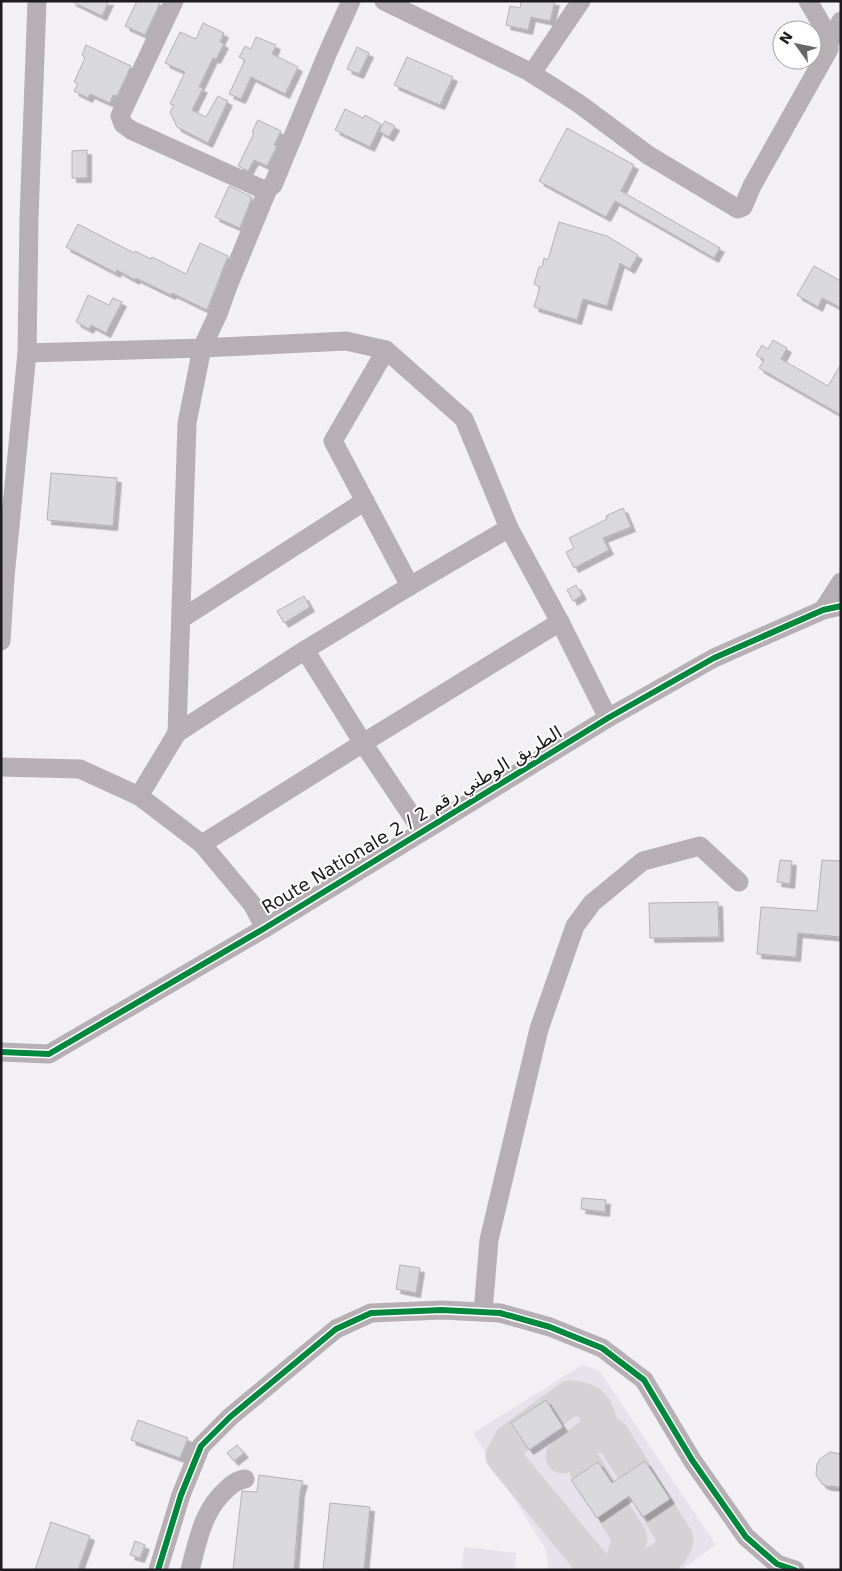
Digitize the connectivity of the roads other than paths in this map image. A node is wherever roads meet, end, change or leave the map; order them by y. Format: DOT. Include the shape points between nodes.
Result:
graph roads {
  1 [pos="37,1"];
  2 [pos="174,1"];
  3 [pos="351,1"];
  4 [pos="384,1"];
  5 [pos="581,1"];
  6 [pos="808,1"];
  7 [pos="841,20"];
  8 [pos="828,45"];
  9 [pos="532,73"];
  10 [pos="268,189"];
  11 [pos="202,348"];
  12 [pos="386,350"];
  13 [pos="27,353"];
  14 [pos="365,501"];
  15 [pos="509,528"];
  16 [pos="841,582"];
  17 [pos="410,586"];
  18 [pos="832,608"];
  19 [pos="181,619"];
  20 [pos="560,622"];
  21 [pos="1,641"];
  22 [pos="305,650"];
  23 [pos="608,718"];
  24 [pos="177,733"];
  25 [pos="363,742"];
  26 [pos="1,767"];
  27 [pos="139,796"];
  28 [pos="422,831"];
  29 [pos="202,844"];
  30 [pos="739,882"];
  31 [pos="265,928"];
  32 [pos="1,1052"];
  33 [pos="483,1312"];
  34 [pos="244,1479"];
  35 [pos="158,1570"];
  36 [pos="190,1570"];
  37 [pos="795,1570"];
  1 -- 13 [label="street"];
  2 -- 10 [label="street" via="120,116 121,121 131,130 256,187"];
  3 -- 10 [label="street" via="273,186"];
  4 -- 9 [label="street"];
  5 -- 9 [label="street"];
  6 -- 8 [label="street" via="825,30"];
  7 -- 8 [label="street"];
  8 -- 9 [label="street" via="829,49 804,96 739,209 648,155"];
  10 -- 11 [label="street"];
  11 -- 12 [label="street" via="346,341"];
  11 -- 13 [label="street"];
  11 -- 19 [label="street" via="187,423"];
  12 -- 14 [label="street" via="334,442"];
  12 -- 15 [label="street" via="464,419"];
  13 -- 21 [label="street"];
  14 -- 17 [label="street"];
  14 -- 19 [label="street"];
  15 -- 17 [label="street"];
  15 -- 20 [label="street"];
  16 -- 18 [label="street"];
  17 -- 22 [label="street"];
  18 -- 23 [label="street, Route Nationale 2 / الطريق الوطني رقم 2" via="714,658"];
  19 -- 24 [label="street"];
  20 -- 23 [label="street"];
  20 -- 25 [label="street"];
  22 -- 24 [label="street"];
  22 -- 25 [label="street"];
  23 -- 28 [label="street, Route Nationale 2 / الطريق الوطني رقم 2"];
  24 -- 27 [label="street"];
  25 -- 28 [label="street"];
  25 -- 29 [label="street"];
  26 -- 27 [label="street" via="80,768"];
  27 -- 29 [label="street"];
  28 -- 31 [label="street, Route Nationale 2 / الطريق الوطني رقم 2"];
  29 -- 31 [label="street" via="252,904"];
  30 -- 33 [label="street" via="700,846 643,861 592,903 575,926 538,1029 489,1240"];
  31 -- 32 [label="street, Route Nationale 2 / الطريق الوطني رقم 2" via="49,1054"];
  33 -- 35 [label="street" via="371,1313 336,1329 230,1417 201,1446 181,1495"];
  33 -- 37 [label="street" via="500,1313 550,1327 602,1348 644,1380 692,1460 746,1537 777,1564"];
  34 -- 36 [label="street" via="220,1494 208,1510"];
}
